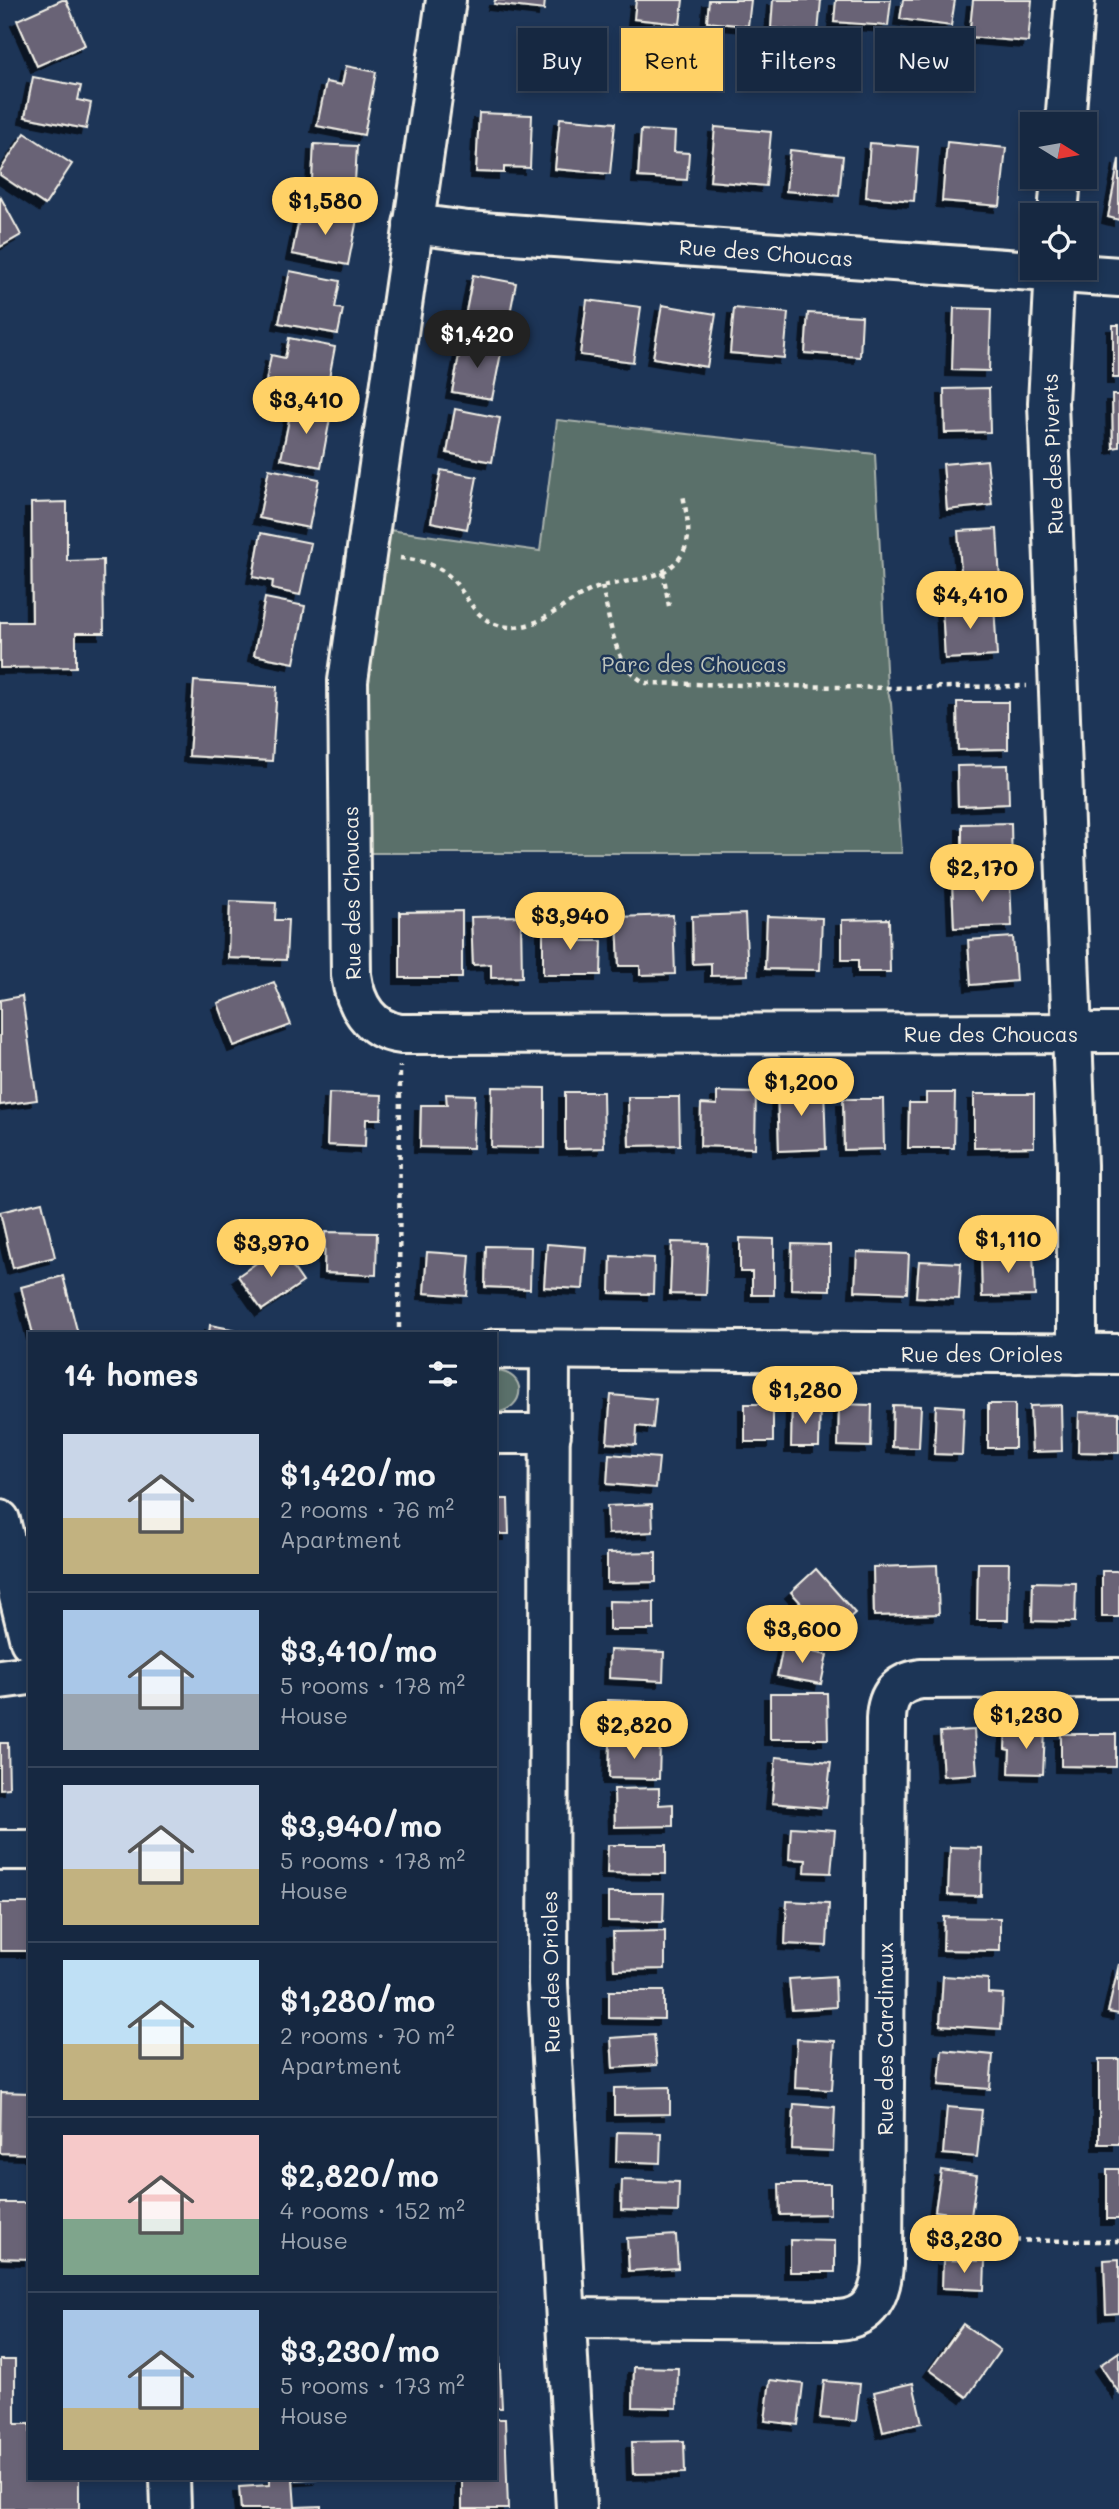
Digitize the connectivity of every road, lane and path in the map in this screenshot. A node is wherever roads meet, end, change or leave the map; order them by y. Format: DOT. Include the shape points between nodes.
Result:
graph roads {
  1 [pos="446,0"];
  2 [pos="1075,0"];
  3 [pos="1066,112"];
  4 [pos="413,224"];
  5 [pos="1020,268"];
  6 [pos="1097,275"];
  7 [pos="1119,277"];
  8 [pos="1054,280"];
  9 [pos="682,494"];
  10 [pos="397,558"];
  11 [pos="662,572"];
  12 [pos="602,586"];
  13 [pos="669,606"];
  14 [pos="1038,685"];
  15 [pos="1071,1033"];
  16 [pos="1119,1033"];
  17 [pos="400,1055"];
  18 [pos="399,1328"];
  19 [pos="497,1349"];
  20 [pos="550,1350"];
  21 [pos="1077,1354"];
  22 [pos="1119,1354"];
  23 [pos="497,1434"];
  24 [pos="551,1434"];
  25 [pos="0,1520"];
  26 [pos="28,1633"];
  27 [pos="28,1675"];
  28 [pos="1119,1678"];
  29 [pos="0,1679"];
  30 [pos="0,1850"];
  31 [pos="28,1850"];
  32 [pos="904,2240"];
  33 [pos="1119,2241"];
  34 [pos="566,2318"];
  35 [pos="170,2480"];
  36 [pos="172,2509"];
  37 [pos="576,2509"];
  1 -- 4 [label="street, Rue des Choucas"];
  2 -- 3 [label="street"];
  4 -- 5 [label="street, Rue des Choucas"];
  4 -- 15 [label="street, Rue des Choucas" via="348,681 351,975 359,1007 382,1029 401,1034"];
  6 -- 7 [label="street, Rue des Choucas"];
  8 -- 15 [label="street, Rue des Piverts" via="1048,403"];
  9 -- 11 [label="path" via="689,537 682,555"];
  10 -- 12 [label="path" via="438,568 479,614 504,626 537,622"];
  11 -- 12 [label="path"];
  11 -- 13 [label="path"];
  12 -- 14 [label="path" via="619,653 636,678 646,683 887,688"];
  15 -- 16 [label="street, Rue des Choucas"];
  15 -- 21 [label="street, Rue des Piverts"];
  17 -- 18 [label="path"];
  19 -- 20 [label="street, Rue des Orioles"];
  20 -- 21 [label="street, Rue des Orioles"];
  20 -- 24 [label="street, Rue des Orioles"];
  21 -- 22 [label="street, Rue des Orioles"];
  23 -- 24 [label="street"];
  24 -- 34 [label="street, Rue des Orioles" via="547,1965"];
  25 -- 26 [label="street"];
  27 -- 29 [label="street"];
  28 -- 34 [label="street, Rue des Cardinaux" via="921,1679 897,1687 888,1700 883,2265 880,2287 869,2309 839,2320"];
  30 -- 31 [label="street"];
  32 -- 33 [label="path"];
  34 -- 37 [label="street, Rue des Orioles"];
  35 -- 36 [label="street"];
}
